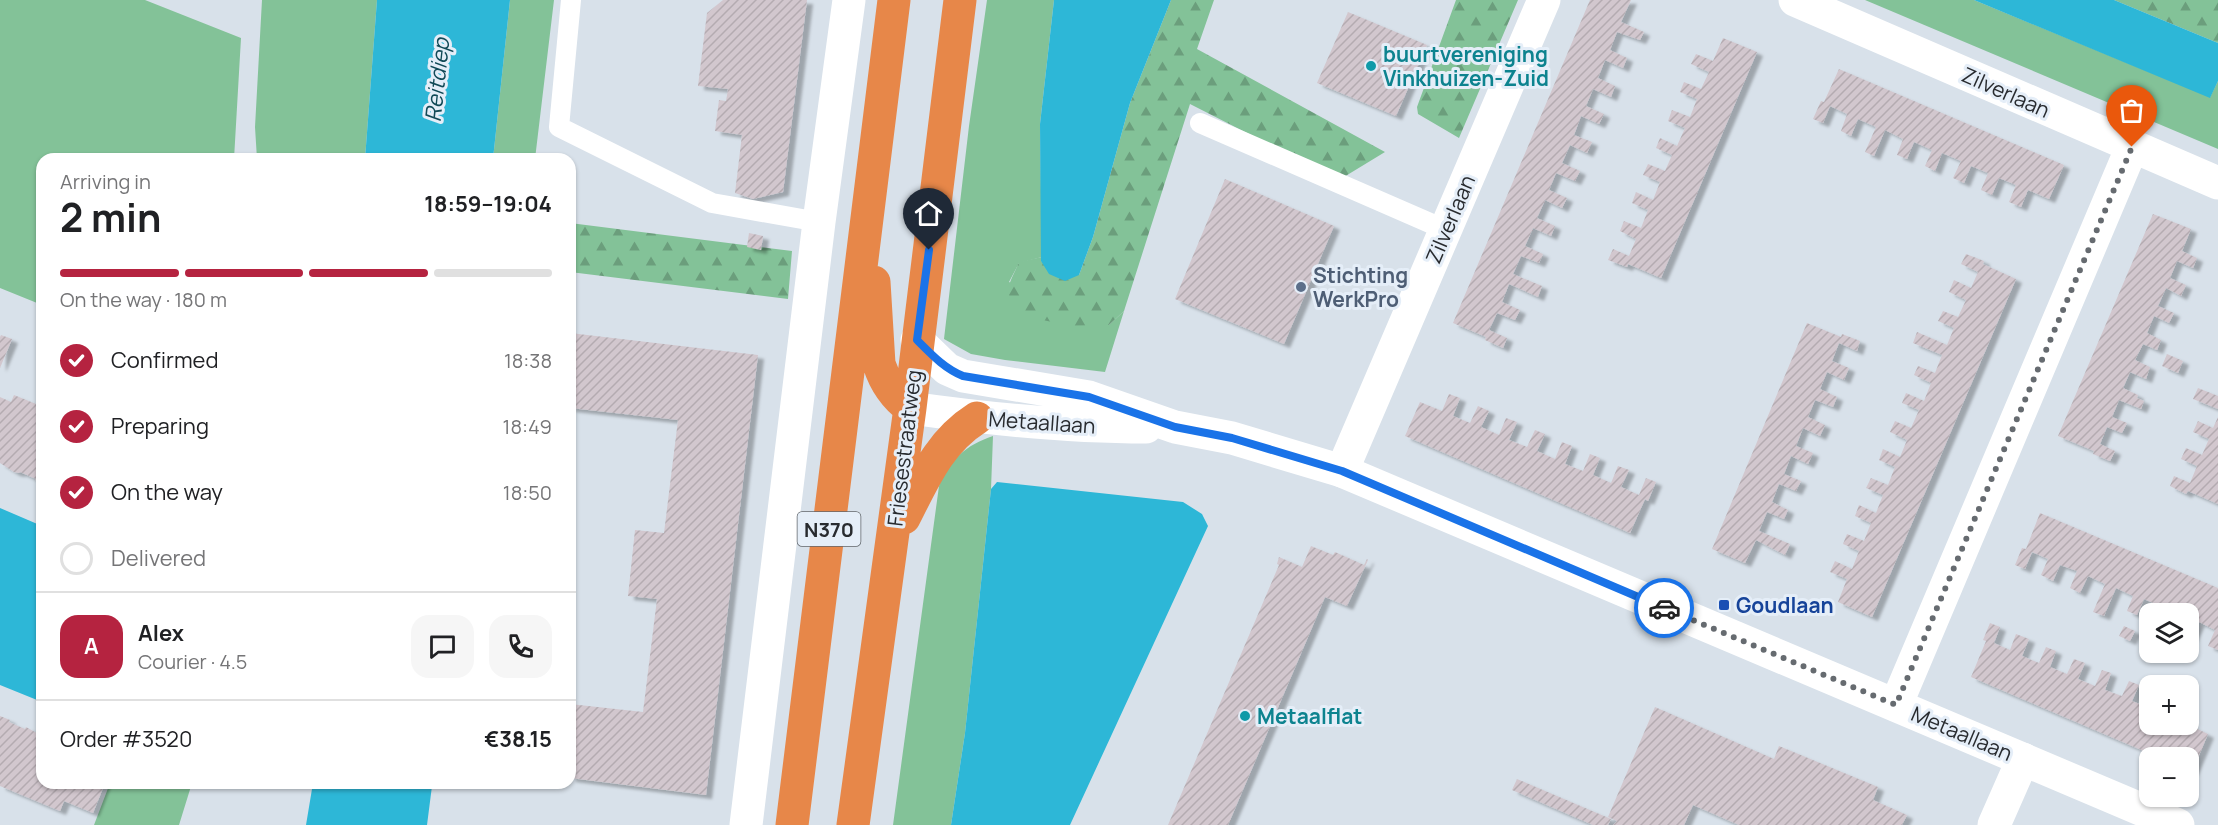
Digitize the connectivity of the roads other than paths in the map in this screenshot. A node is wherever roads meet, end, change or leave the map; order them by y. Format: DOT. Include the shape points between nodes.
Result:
graph roads {
  1 [pos="572,0"];
  2 [pos="849,0"];
  3 [pos="894,0"];
  4 [pos="960,0"];
  5 [pos="1544,0"];
  6 [pos="1795,0"];
  7 [pos="1200,123"];
  8 [pos="2132,147"];
  9 [pos="2218,183"];
  10 [pos="819,222"];
  11 [pos="1446,230"];
  12 [pos="865,233"];
  13 [pos="917,340"];
  14 [pos="910,408"];
  15 [pos="977,418"];
  16 [pos="1175,427"];
  17 [pos="1342,471"];
  18 [pos="892,541"];
  19 [pos="1896,705"];
  20 [pos="2023,759"];
  21 [pos="746,825"];
  22 [pos="792,825"];
  23 [pos="853,825"];
  24 [pos="1994,825"];
  25 [pos="2178,825"];
  1 -- 10 [label="lane" via="559,127 712,203"];
  2 -- 10 [label="street"];
  3 -- 12 [label="highway, N370"];
  4 -- 13 [label="highway, Friesestraatweg / N370"];
  5 -- 11 [label="street, Zilverlaan"];
  6 -- 8 [label="street, Zilverlaan"];
  7 -- 11 [label="lane"];
  8 -- 9 [label="street, Zilverlaan"];
  8 -- 19 [label="street"];
  10 -- 21 [label="street"];
  11 -- 17 [label="street, Zilverlaan"];
  12 -- 14 [label="highway" via="874,284 879,364 894,394"];
  12 -- 22 [label="highway, N370"];
  13 -- 14 [label="highway, Friesestraatweg / N370"];
  13 -- 16 [label="street, Metaallaan" via="947,369 963,376 1089,397"];
  14 -- 15 [label="street, Metaallaan"];
  14 -- 18 [label="highway, Friesestraatweg / N370"];
  15 -- 16 [label="street, Metaallaan"];
  15 -- 18 [label="highway" via="942,448"];
  16 -- 17 [label="street, Metaallaan" via="1232,438"];
  17 -- 19 [label="street, Metaallaan"];
  18 -- 23 [label="highway, Friesestraatweg / N370"];
  19 -- 20 [label="street, Metaallaan"];
  20 -- 24 [label="street"];
  20 -- 25 [label="street, Metaallaan"];
}
